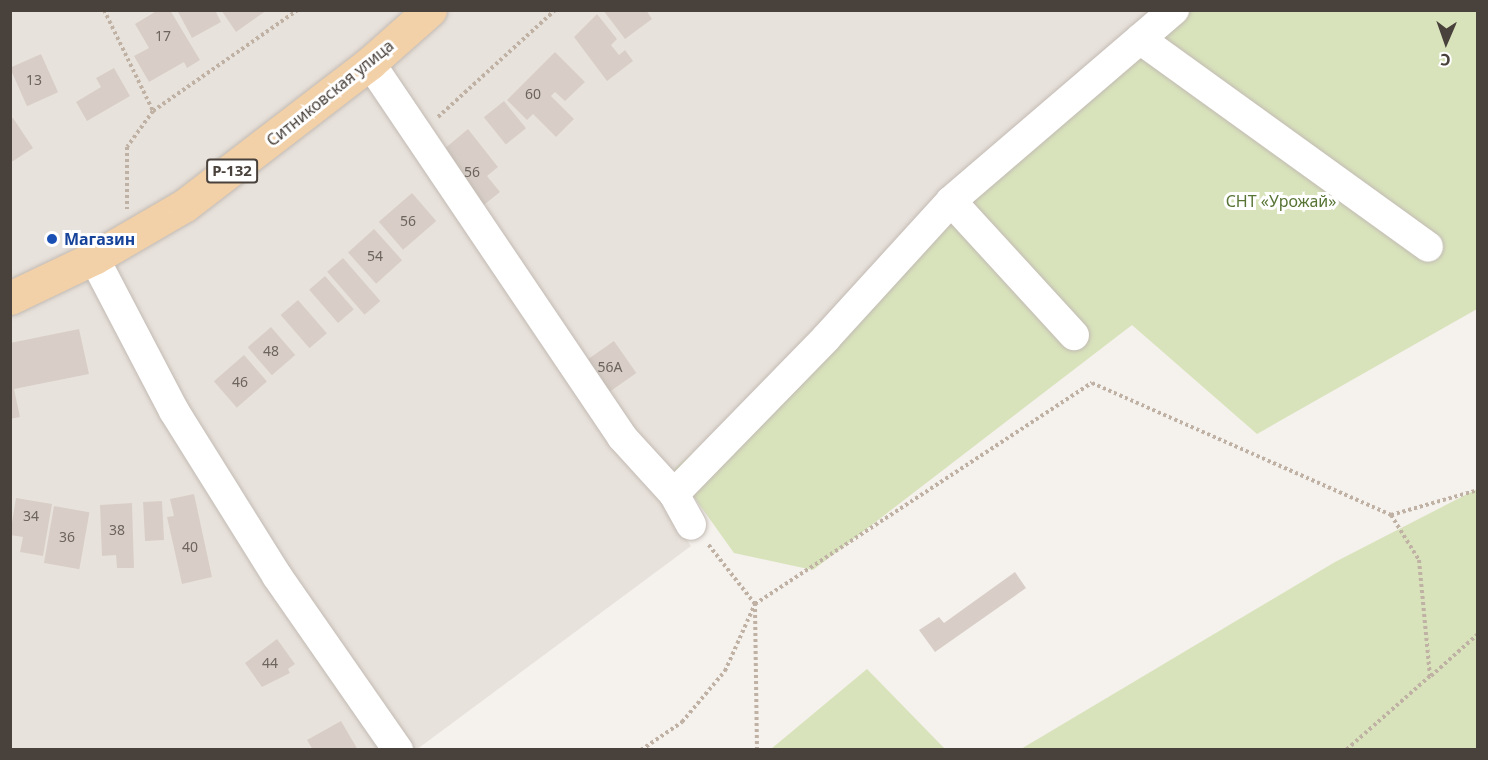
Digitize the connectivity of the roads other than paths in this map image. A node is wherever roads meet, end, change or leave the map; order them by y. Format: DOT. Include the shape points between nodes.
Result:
graph roads {
  1 [pos="430,10"];
  2 [pos="1174,10"];
  3 [pos="1140,39"];
  4 [pos="370,63"];
  5 [pos="951,201"];
  6 [pos="1428,247"];
  7 [pos="94,258"];
  8 [pos="10,298"];
  9 [pos="1074,335"];
  10 [pos="674,494"];
  11 [pos="691,525"];
  12 [pos="398,750"];
  1 -- 4 [label="main road, Ситниковская улица / Р-132"];
  2 -- 3 [label="lane"];
  3 -- 5 [label="lane"];
  3 -- 6 [label="lane"];
  4 -- 7 [label="main road, Ситниковская улица / Р-132" via="224,178"];
  4 -- 10 [label="lane" via="622,437"];
  5 -- 9 [label="lane"];
  5 -- 10 [label="lane" via="826,338"];
  7 -- 8 [label="main road, Ситниковская улица / Р-132"];
  7 -- 12 [label="lane" via="174,411 276,576"];
  10 -- 11 [label="lane"];
}
